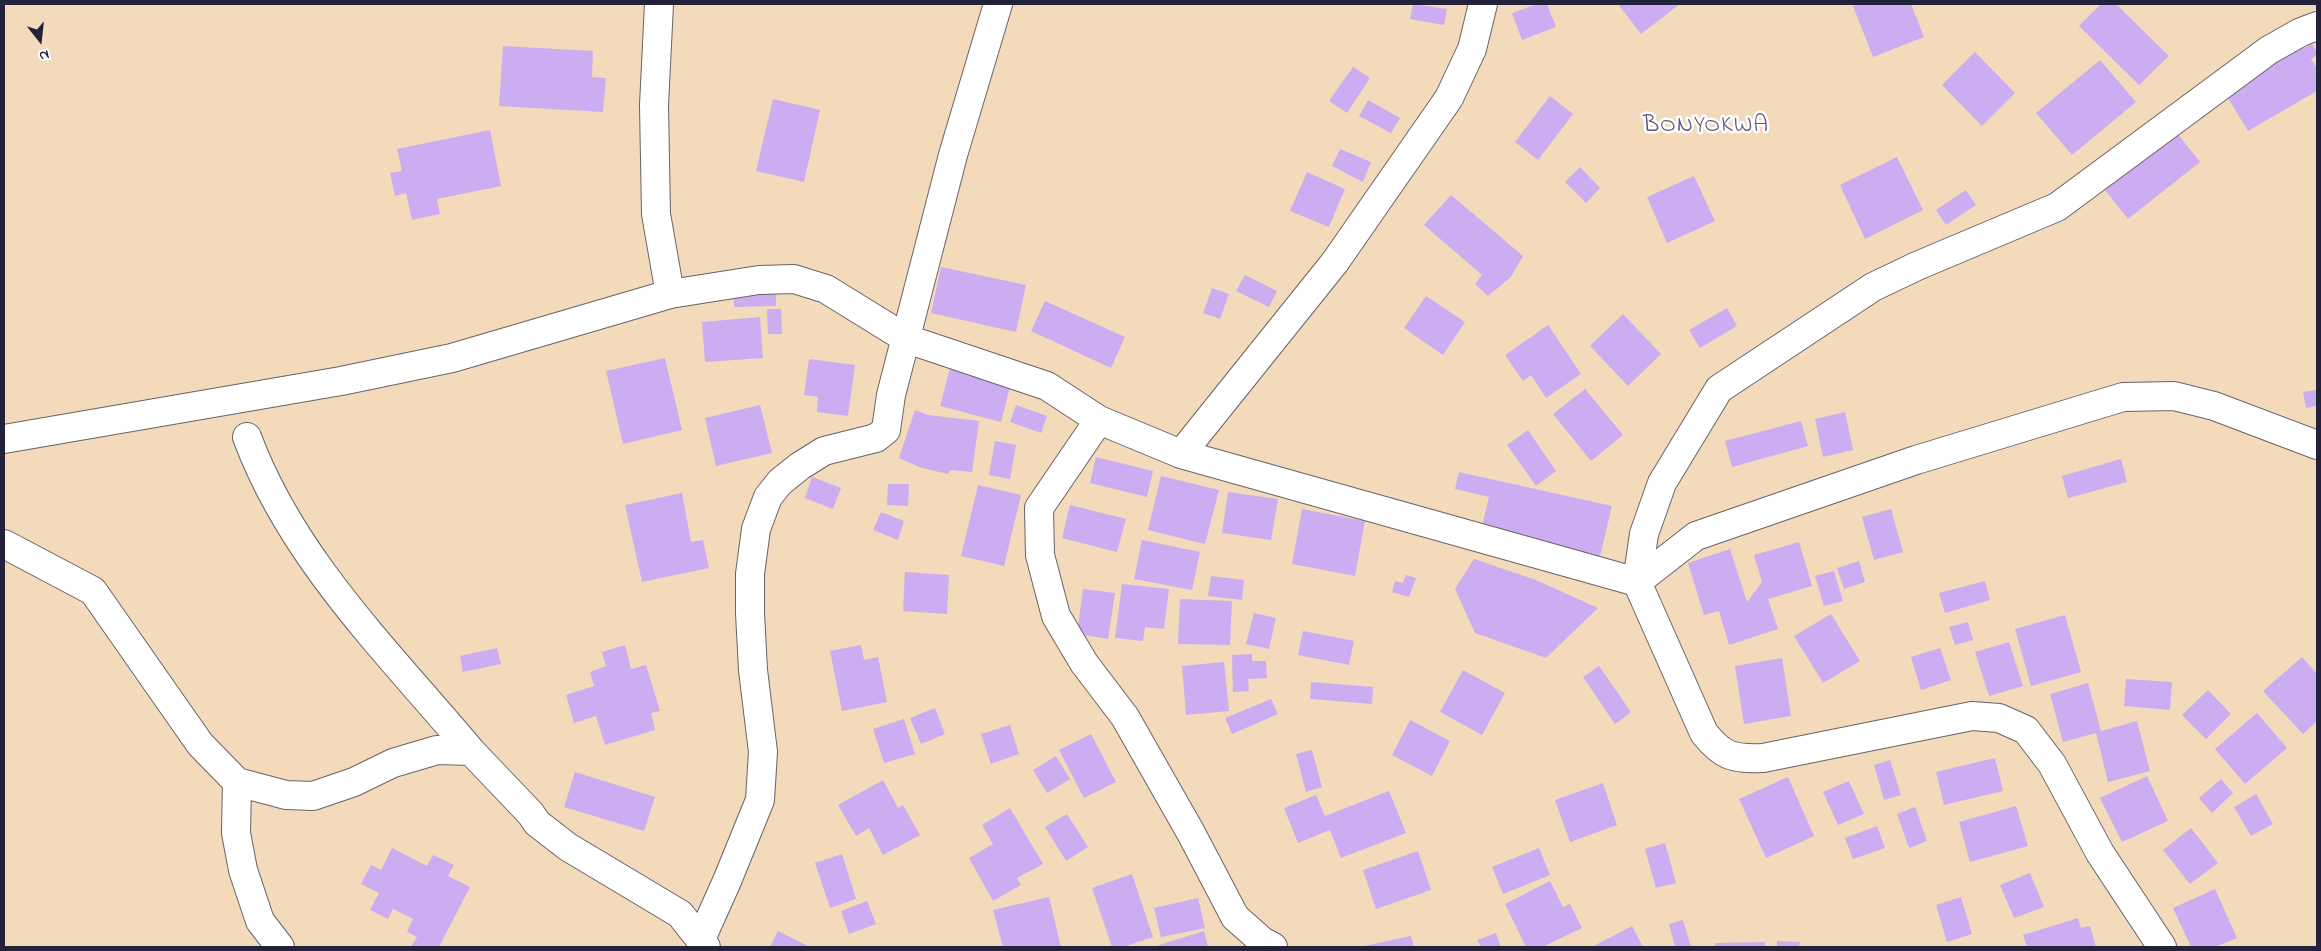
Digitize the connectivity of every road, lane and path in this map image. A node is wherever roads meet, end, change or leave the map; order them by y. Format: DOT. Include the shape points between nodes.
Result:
graph roads {
  1 [pos="659,4"];
  2 [pos="998,4"];
  3 [pos="1483,4"];
  4 [pos="2317,26"];
  5 [pos="670,294"];
  6 [pos="907,338"];
  7 [pos="1099,420"];
  8 [pos="247,437"];
  9 [pos="4,438"];
  10 [pos="2317,445"];
  11 [pos="1182,454"];
  12 [pos="4,544"];
  13 [pos="1637,582"];
  14 [pos="471,751"];
  15 [pos="237,782"];
  16 [pos="703,943"];
  17 [pos="280,947"];
  18 [pos="1273,947"];
  19 [pos="2162,947"];
  1 -- 5 [label="street" via="654,106 656,214"];
  2 -- 6 [label="street" via="953,155"];
  3 -- 11 [label="street" via="1472,49 1438,114 1335,262"];
  4 -- 13 [label="street" via="2268,50 2057,207 1873,287 1719,389 1662,483 1644,534"];
  5 -- 6 [label="street" via="759,280 794,279 826,289"];
  5 -- 9 [label="street" via="452,358"];
  6 -- 7 [label="street" via="1047,386"];
  6 -- 16 [label="street" via="891,395 886,430 876,438 824,451 800,466 768,497 756,529 750,574 750,613 763,752 760,800"];
  7 -- 11 [label="street"];
  7 -- 18 [label="street" via="1039,508 1040,555 1056,616 1084,663 1125,717 1235,918"];
  8 -- 14 [label="street" via="268,486 308,554 350,610"];
  10 -- 13 [label="street" via="2214,406 2174,396 2123,397 1916,460 1696,536"];
  11 -- 13 [label="street"];
  12 -- 15 [label="street" via="93,591 200,744"];
  13 -- 19 [label="street" via="1704,732 1716,748 1738,759 1763,758 1972,716 1999,718 2026,730 2052,764 2100,853"];
  14 -- 15 [label="street" via="437,750 313,796 286,795"];
  14 -- 16 [label="street" via="537,823 568,847 680,914"];
  15 -- 17 [label="street" via="236,833 243,870 260,921"];
}
